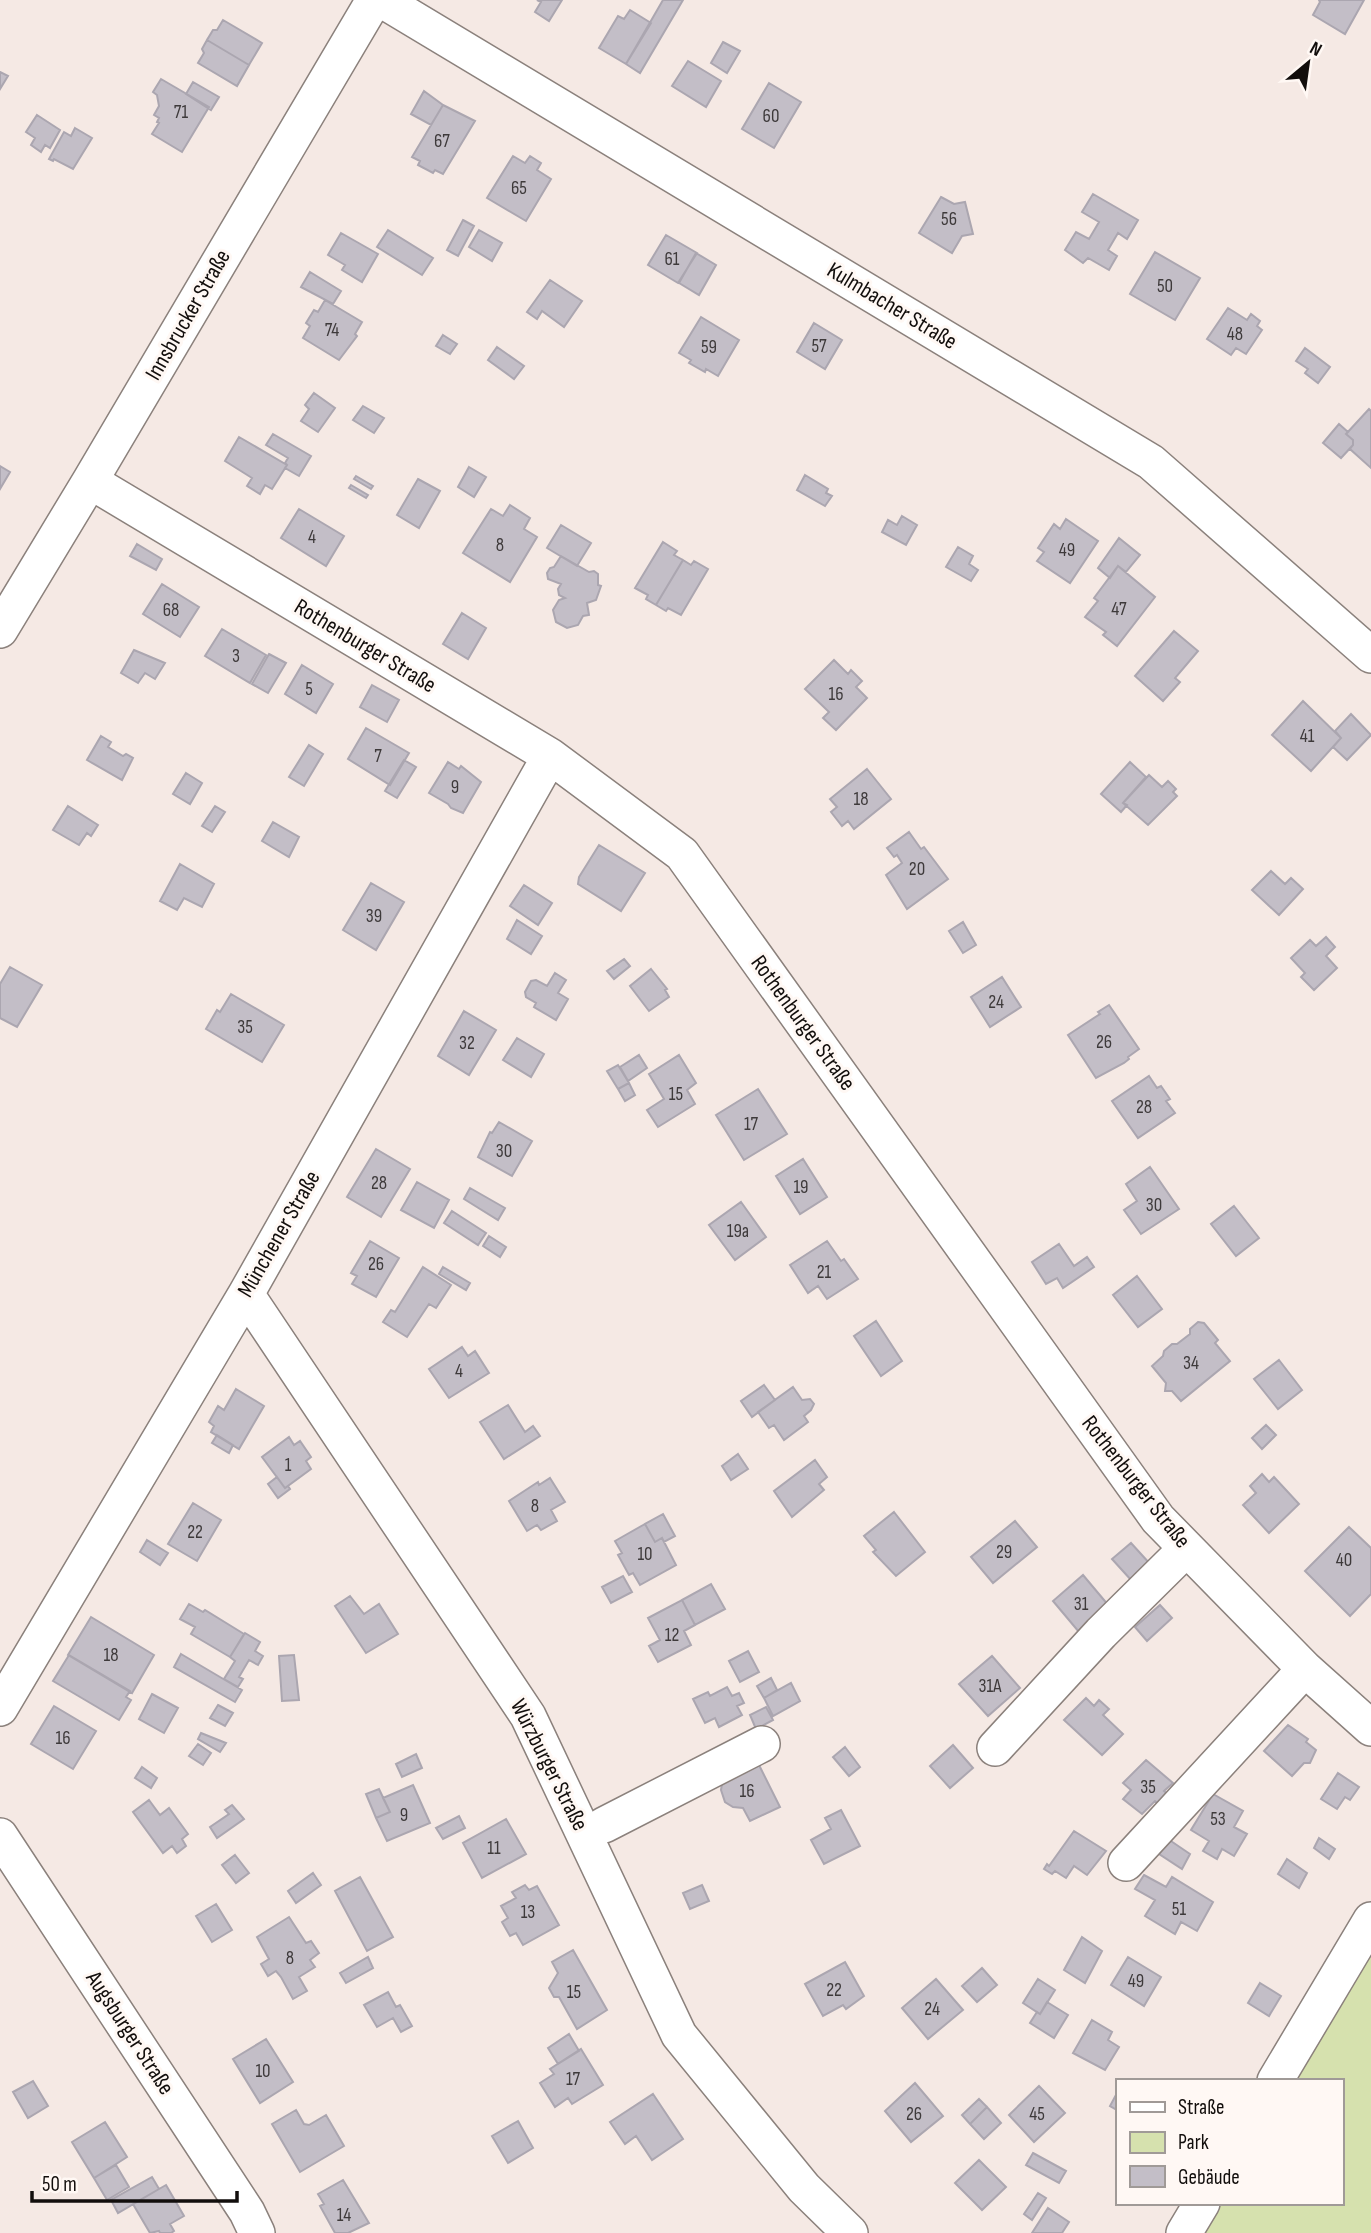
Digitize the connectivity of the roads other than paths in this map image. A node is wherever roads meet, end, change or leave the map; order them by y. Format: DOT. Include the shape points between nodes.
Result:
graph roads {
  1 [pos="374,0"];
  2 [pos="382,0"];
  3 [pos="90,481"];
  4 [pos="0,629"];
  5 [pos="1371,655"];
  6 [pos="550,756"];
  7 [pos="246,1294"];
  8 [pos="1186,1549"];
  9 [pos="1306,1670"];
  10 [pos="0,1708"];
  11 [pos="1371,1728"];
  12 [pos="762,1744"];
  13 [pos="995,1748"];
  14 [pos="604,1825"];
  15 [pos="0,1836"];
  16 [pos="1126,1863"];
  17 [pos="1371,1920"];
  18 [pos="1276,2079"];
  19 [pos="1201,2205"];
  20 [pos="257,2233"];
  21 [pos="850,2233"];
  22 [pos="1184,2233"];
  1 -- 3 [label="street, Innsbrucker Straße"];
  2 -- 5 [label="street, Kulmbacher Straße" via="1151,462"];
  3 -- 4 [label="street, Innsbrucker Straße"];
  3 -- 6 [label="street, Rothenburger Straße"];
  6 -- 7 [label="street, Münchener Straße"];
  6 -- 8 [label="street, Rothenburger Straße" via="682,854 1158,1519"];
  7 -- 10 [label="street, Münchener Straße"];
  7 -- 21 [label="street, Würzburger Straße" via="528,1716 679,2035 804,2188"];
  8 -- 9 [label="street, Rothenburger Straße"];
  8 -- 13 [label="street"];
  9 -- 11 [label="street, Rothenburger Straße"];
  9 -- 16 [label="street"];
  12 -- 14 [label="street"];
  15 -- 20 [label="street, Augsburger Straße"];
  17 -- 18 [label="street"];
  19 -- 22 [label="street"];
}
